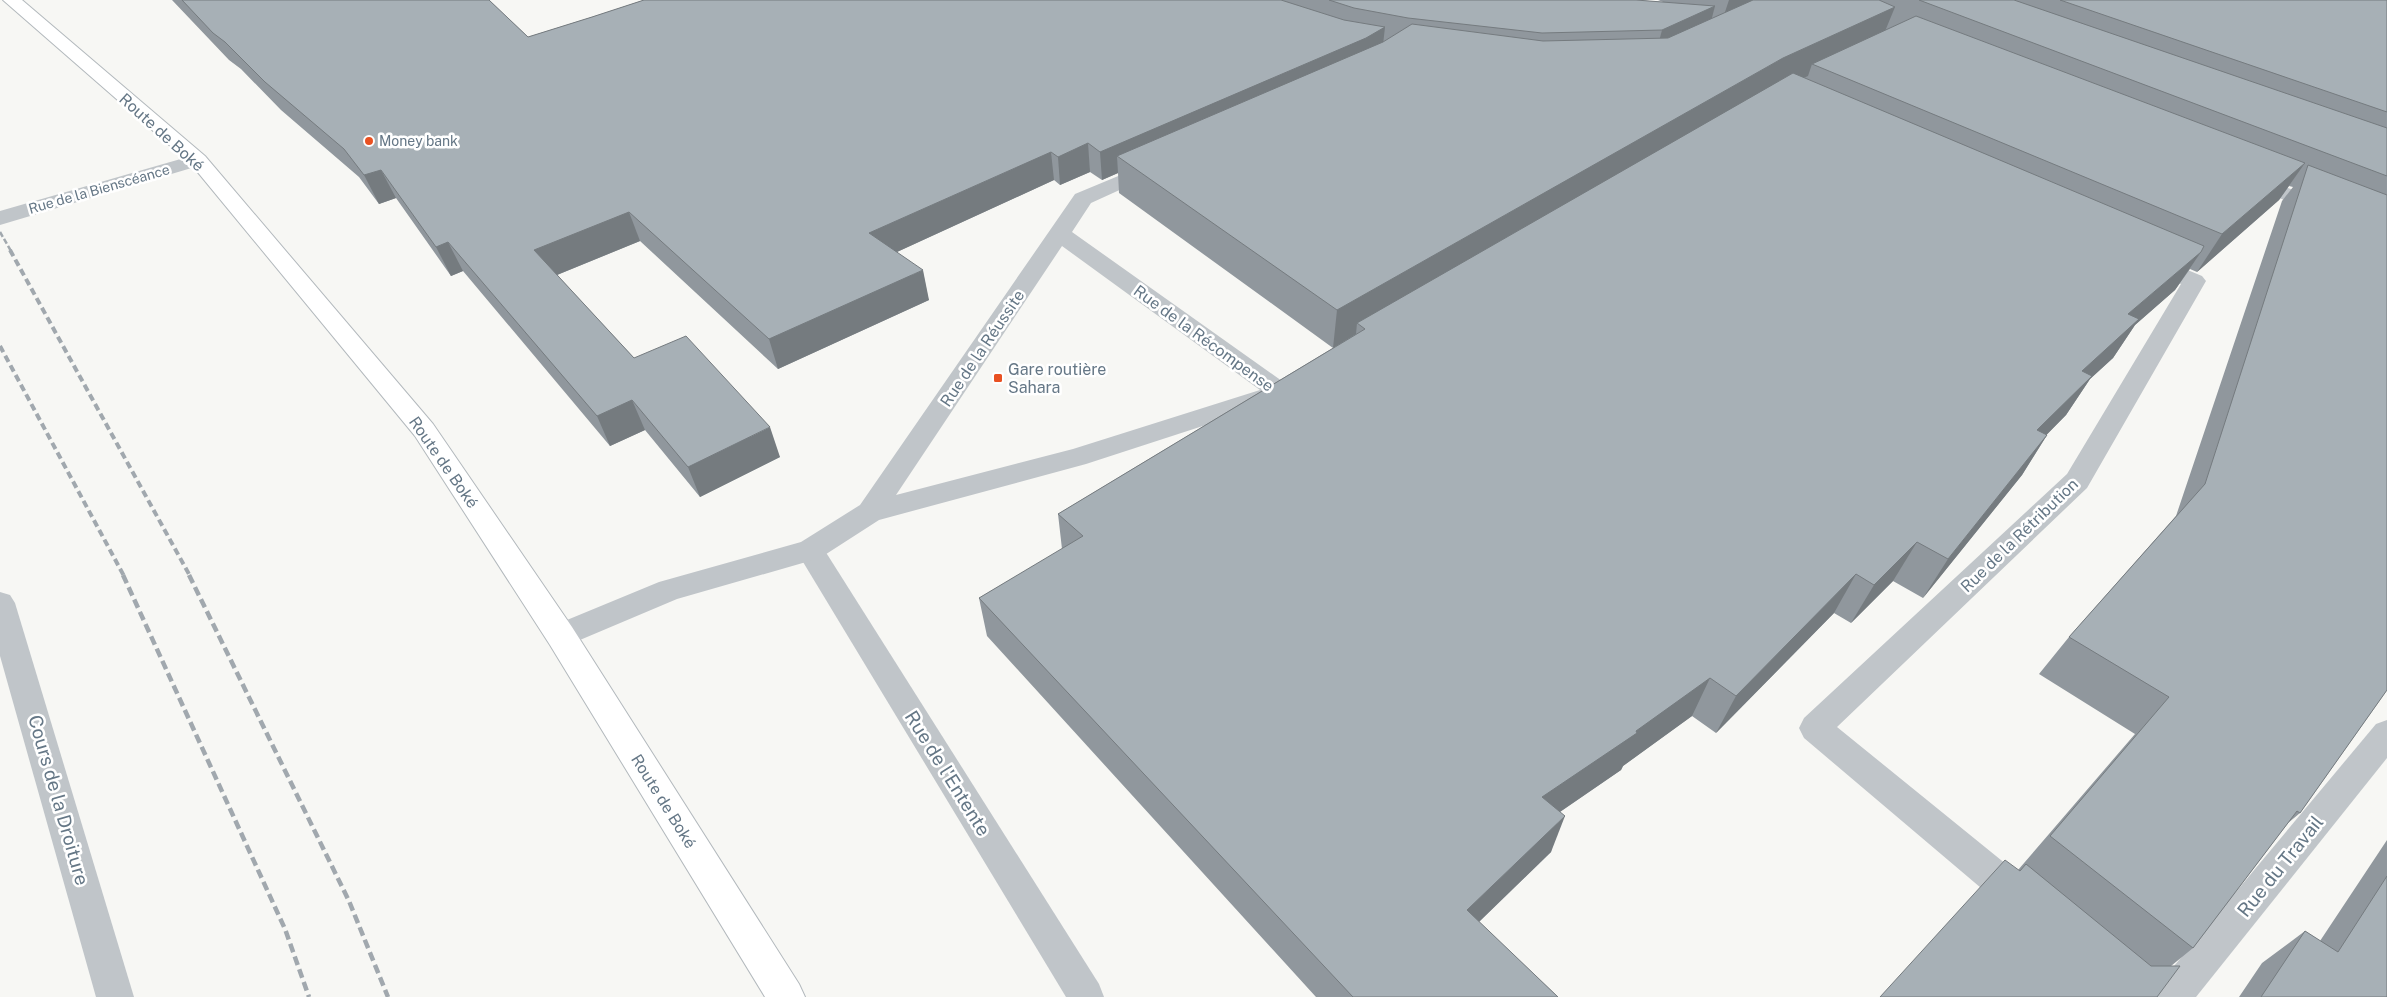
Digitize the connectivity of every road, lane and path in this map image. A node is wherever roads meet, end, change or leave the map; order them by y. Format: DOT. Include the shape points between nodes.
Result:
graph roads {
  1 [pos="12,0"];
  2 [pos="1173,159"];
  3 [pos="198,160"];
  4 [pos="2231,172"];
  5 [pos="0,218"];
  6 [pos="1059,234"];
  7 [pos="2387,234"];
  8 [pos="2131,254"];
  9 [pos="870,512"];
  10 [pos="810,550"];
  11 [pos="0,603"];
  12 [pos="561,636"];
  13 [pos="2387,734"];
  14 [pos="2042,916"];
  15 [pos="115,997"];
  16 [pos="786,997"];
  17 [pos="1086,997"];
  18 [pos="2172,997"];
  1 -- 3 [label="main road, Route de Boké"];
  2 -- 6 [label="street, Rue de la Réussite" via="1083,199"];
  3 -- 5 [label="street, Rue de la Bienscéance"];
  3 -- 12 [label="main road, Route de Boké" via="424,430"];
  4 -- 7 [label="street"];
  6 -- 9 [label="street, Rue de la Réussite"];
  6 -- 9 [label="street, Rue de la Récompense" via="1288,387 1077,457"];
  8 -- 14 [label="street, Rue de la Rétribution" via="2194,281 2077,481 1815,728"];
  9 -- 10 [label="street, Rue de la Réussite"];
  10 -- 12 [label="street, Rue de la Réussite" via="670,590"];
  10 -- 17 [label="lane, Rue de l'Entente"];
  11 -- 15 [label="street, Cours de la Droiture"];
  12 -- 16 [label="main road, Route de Boké"];
  13 -- 18 [label="street, Rue du Travail"];
}
